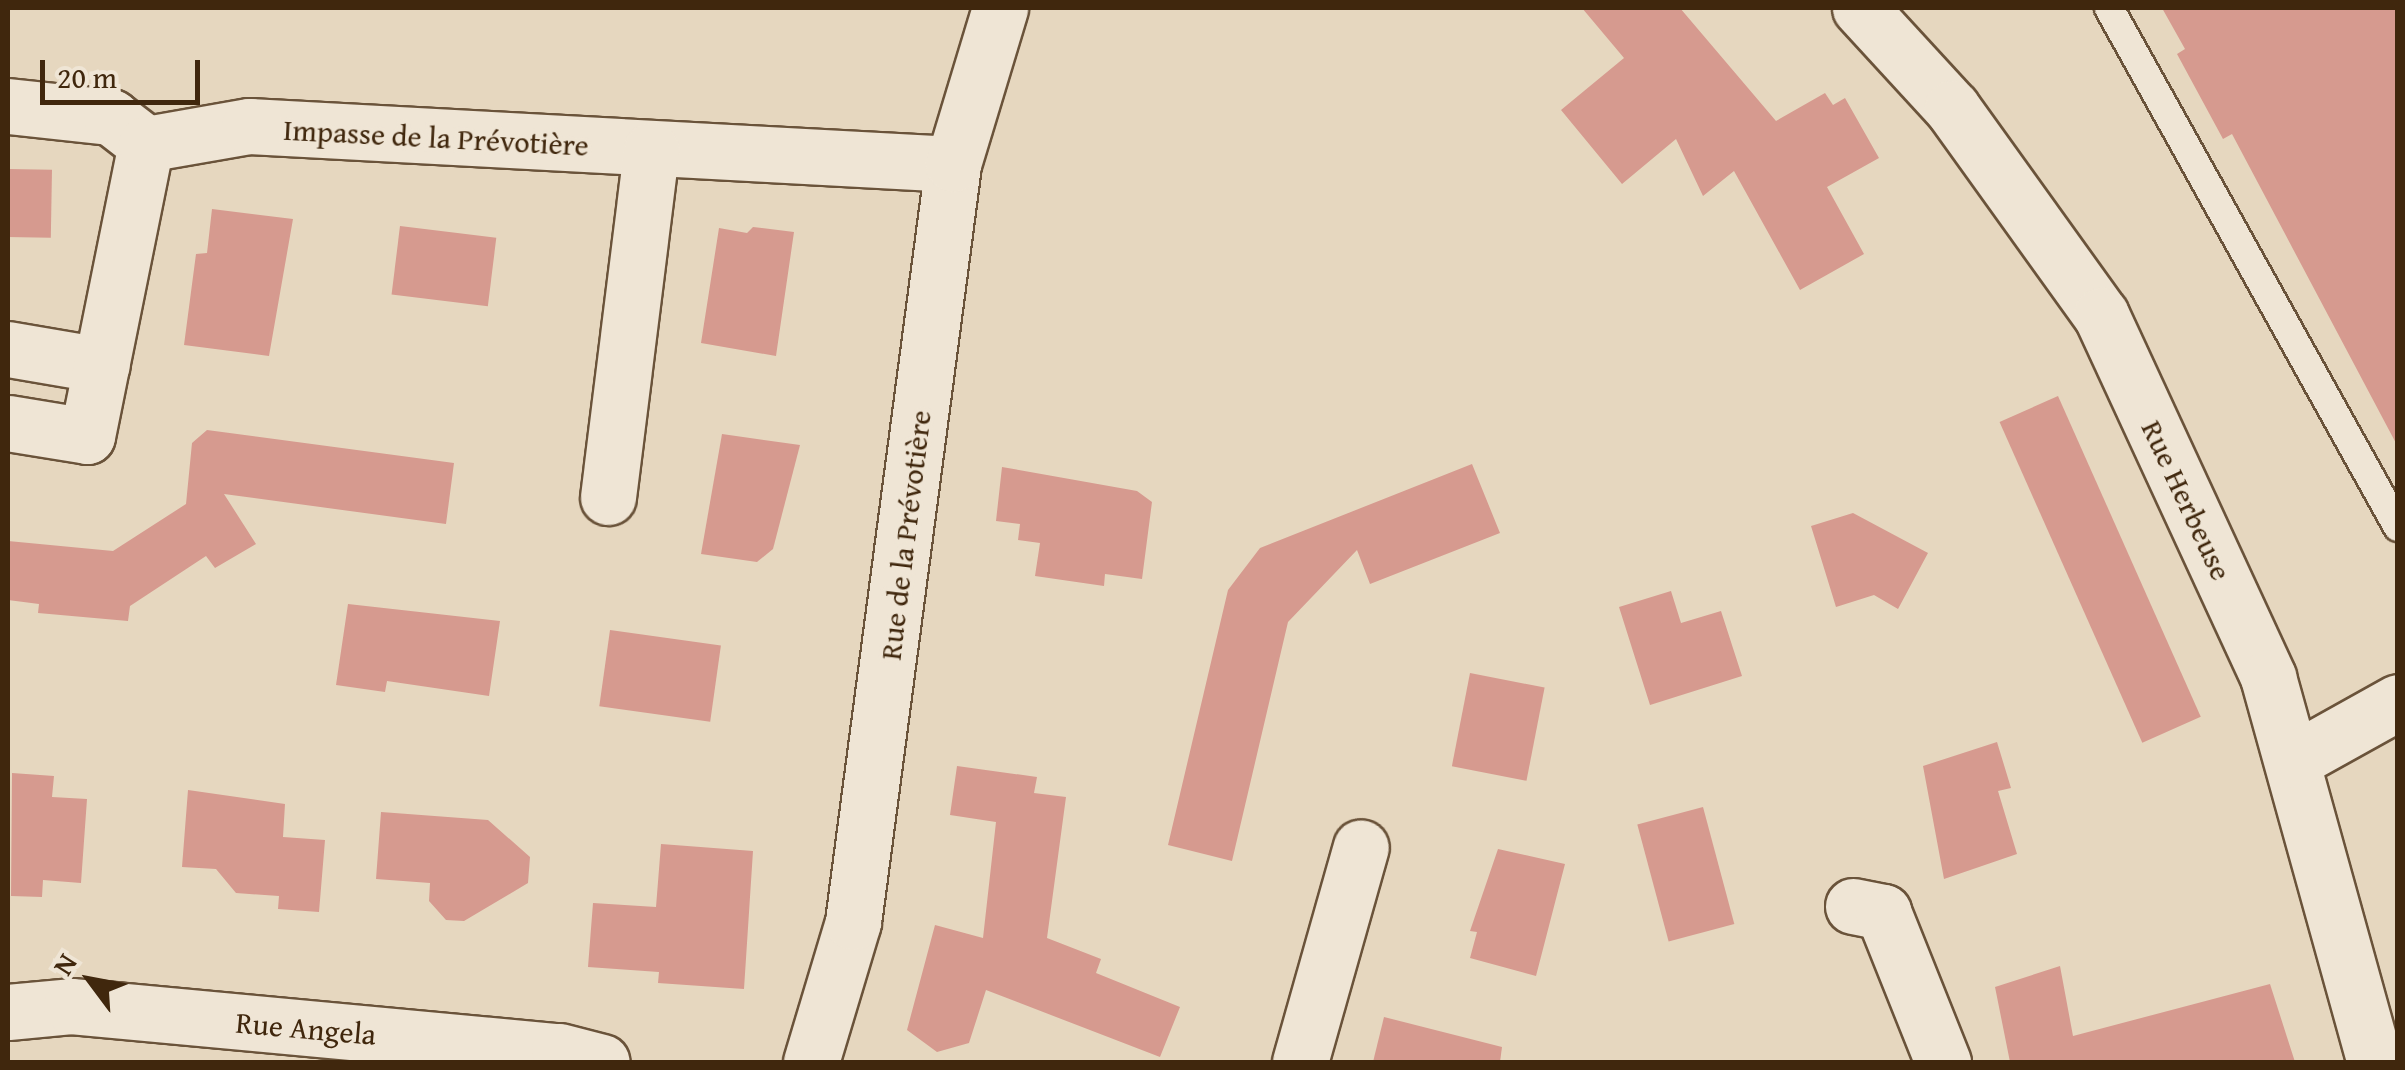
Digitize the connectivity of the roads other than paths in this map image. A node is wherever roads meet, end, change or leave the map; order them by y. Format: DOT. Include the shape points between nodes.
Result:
graph roads {
  1 [pos="1000,8"];
  2 [pos="1860,8"];
  3 [pos="2109,8"];
  4 [pos="8,106"];
  5 [pos="146,144"];
  6 [pos="651,150"];
  7 [pos="953,164"];
  8 [pos="8,349"];
  9 [pos="102,365"];
  10 [pos="8,423"];
  11 [pos="608,497"];
  12 [pos="2398,527"];
  13 [pos="2398,702"];
  14 [pos="2294,760"];
  15 [pos="1361,847"];
  16 [pos="1853,906"];
  17 [pos="8,1012"];
  18 [pos="602,1062"];
  19 [pos="811,1062"];
  20 [pos="1300,1062"];
  21 [pos="1942,1062"];
  22 [pos="2374,1062"];
  1 -- 7 [label="street, Rue de la Prévotière"];
  2 -- 14 [label="street, Rue Herbeuse" via="1952,108 2101,314 2268,677"];
  3 -- 12 [label="lane"];
  4 -- 5 [label="street" via="111,117"];
  5 -- 6 [label="street, Impasse de la Prévotière" via="249,126"];
  5 -- 9 [label="street"];
  6 -- 7 [label="street, Impasse de la Prévotière"];
  6 -- 11 [label="street"];
  7 -- 19 [label="street, Rue de la Prévotière" via="853,922"];
  8 -- 9 [label="street"];
  9 -- 10 [label="street" via="87,436"];
  13 -- 14 [label="street"];
  14 -- 22 [label="street, Rue Herbeuse"];
  15 -- 20 [label="street"];
  16 -- 21 [label="street" via="1883,912"];
  17 -- 18 [label="street, Rue Angela" via="71,1006 559,1051"];
}
